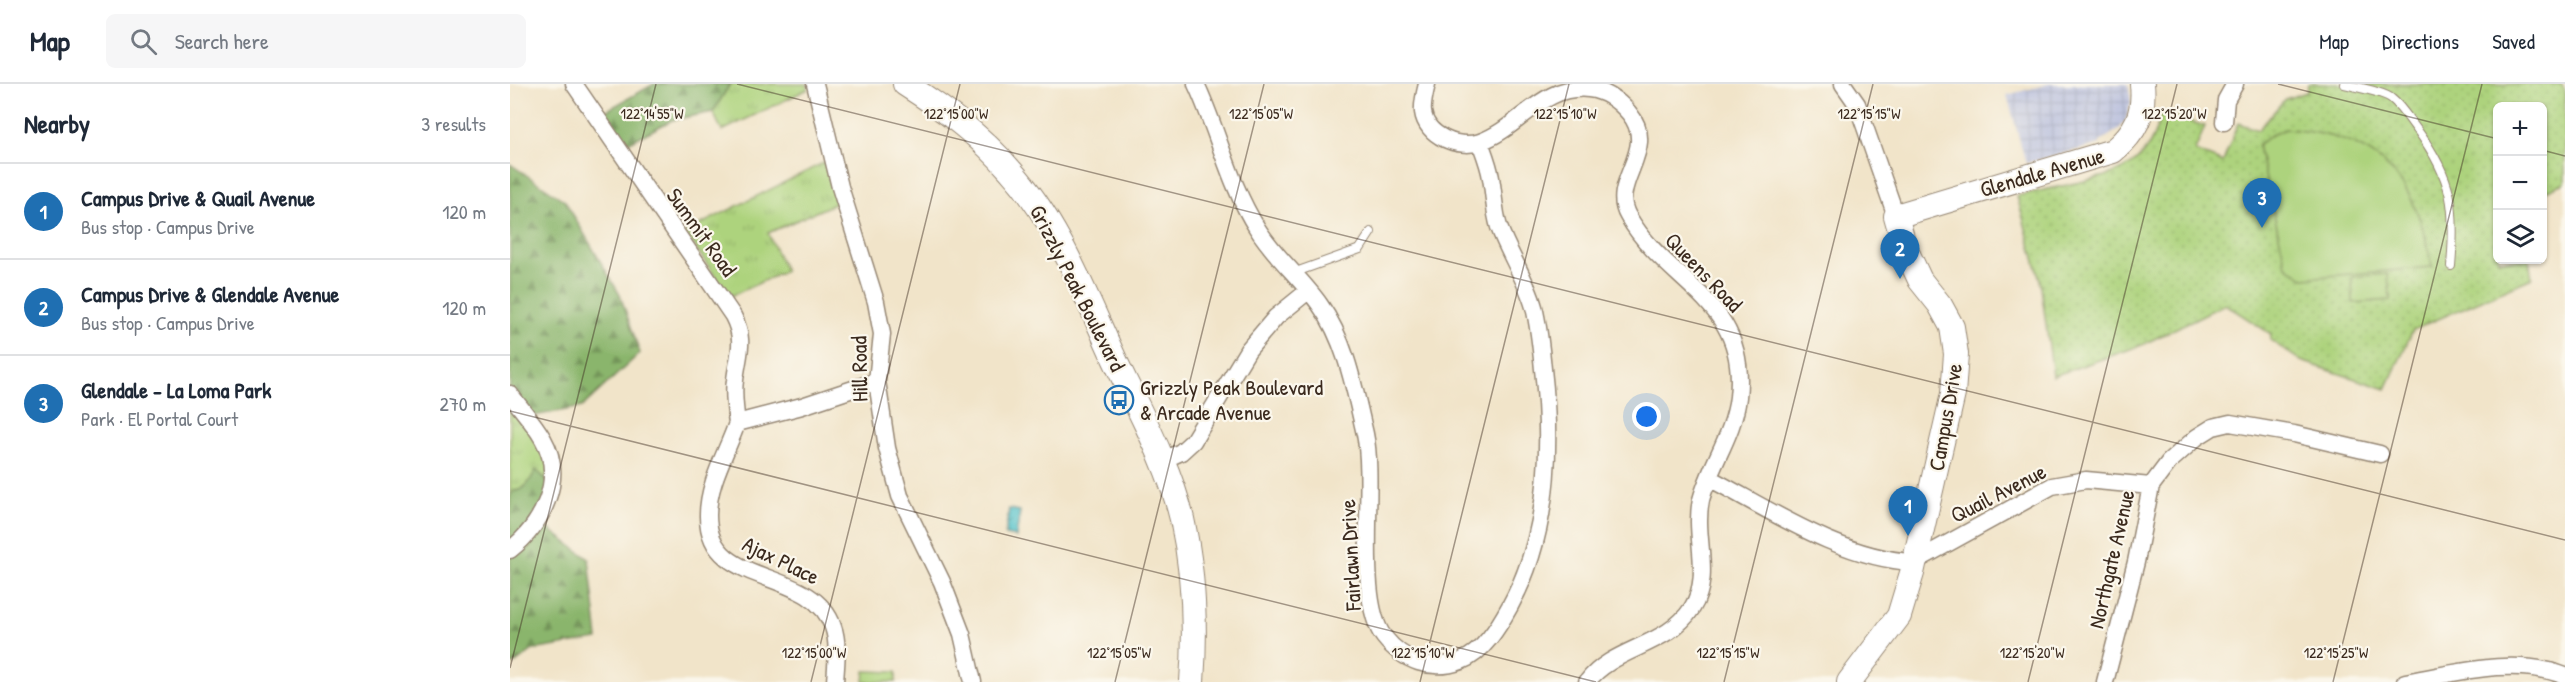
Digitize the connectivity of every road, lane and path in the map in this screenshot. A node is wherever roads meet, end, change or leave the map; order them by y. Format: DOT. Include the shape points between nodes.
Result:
graph roads {
  1 [pos="573,84"];
  2 [pos="815,84"];
  3 [pos="905,84"];
  4 [pos="1196,84"];
  5 [pos="1428,84"];
  6 [pos="1843,84"];
  7 [pos="2142,84"];
  8 [pos="2235,84"];
  9 [pos="2344,84"];
  10 [pos="2224,122"];
  11 [pos="1480,142"];
  12 [pos="1896,216"];
  13 [pos="1371,232"];
  14 [pos="2451,266"];
  15 [pos="1293,273"];
  16 [pos="1308,291"];
  17 [pos="877,381"];
  18 [pos="510,394"];
  19 [pos="737,423"];
  20 [pos="2380,453"];
  21 [pos="1161,461"];
  22 [pos="1708,478"];
  23 [pos="2151,486"];
  24 [pos="510,550"];
  25 [pos="1914,562"];
  26 [pos="2565,676"];
  27 [pos="835,682"];
  28 [pos="973,682"];
  29 [pos="1192,682"];
  30 [pos="1587,682"];
  31 [pos="1849,682"];
  32 [pos="2106,682"];
  33 [pos="2405,682"];
  1 -- 19 [label="street, Summit Road" via="740,330 741,352 735,380"];
  2 -- 17 [label="street, Hill Road" via="840,188 876,302 882,334"];
  3 -- 21 [label="street, Grizzly Peak Boulevard" via="988,146 1034,199 1084,291"];
  4 -- 15 [label="street, Fairlawn Drive" via="1257,228"];
  5 -- 11 [label="street" via="1423,111 1433,133 1452,142"];
  6 -- 12 [label="street, Campus Drive" via="1857,104"];
  7 -- 12 [label="street, Glendale Avenue" via="2144,101 2138,121 2128,138 2113,151"];
  8 -- 10 [label="street" via="2226,100"];
  9 -- 14 [label="lane" via="2391,97 2433,151 2452,201"];
  11 -- 16 [label="street, Fairlawn Drive" via="1491,177 1498,224 1534,307 1549,438 1534,549 1522,583 1480,650 1464,660 1445,666 1418,663 1396,652 1381,633 1370,596 1366,439 1340,344 1331,322"];
  11 -- 22 [label="street, Queens Road" via="1550,94 1578,87 1610,95 1630,114 1640,136 1636,162 1622,192 1625,213 1648,246 1724,321 1738,363 1738,397 1728,435"];
  12 -- 25 [label="street, Campus Drive" via="1920,280 1952,327 1956,354 1953,394"];
  13 -- 15 [label="lane" via="1360,249"];
  15 -- 16 [label="street, Fairlawn Drive"];
  16 -- 21 [label="street" via="1276,317 1248,350 1193,441"];
  17 -- 19 [label="street"];
  17 -- 28 [label="street, Hill Road" via="887,448 900,496 942,582 962,634"];
  18 -- 24 [label="street" via="544,441 551,467 548,500 538,521"];
  19 -- 27 [label="street, Ajax Place" via="714,482 708,514 711,538 723,556 744,569 786,583 817,602 833,627"];
  20 -- 23 [label="street, Northgate Avenue" via="2230,423 2197,437 2169,462"];
  21 -- 29 [label="street, Grizzly Peak Boulevard" via="1182,517 1191,564"];
  22 -- 25 [label="street" via="1813,533 1898,561"];
  22 -- 30 [label="street, Queens Road" via="1698,520 1702,581 1691,609 1660,637 1611,661"];
  23 -- 25 [label="street, Quail Avenue" via="2086,480 2052,486"];
  23 -- 32 [label="street, Northgate Avenue"];
  25 -- 31 [label="street, Campus Drive" via="1899,616"];
  26 -- 33 [label="street" via="2533,667 2493,668"];
}
